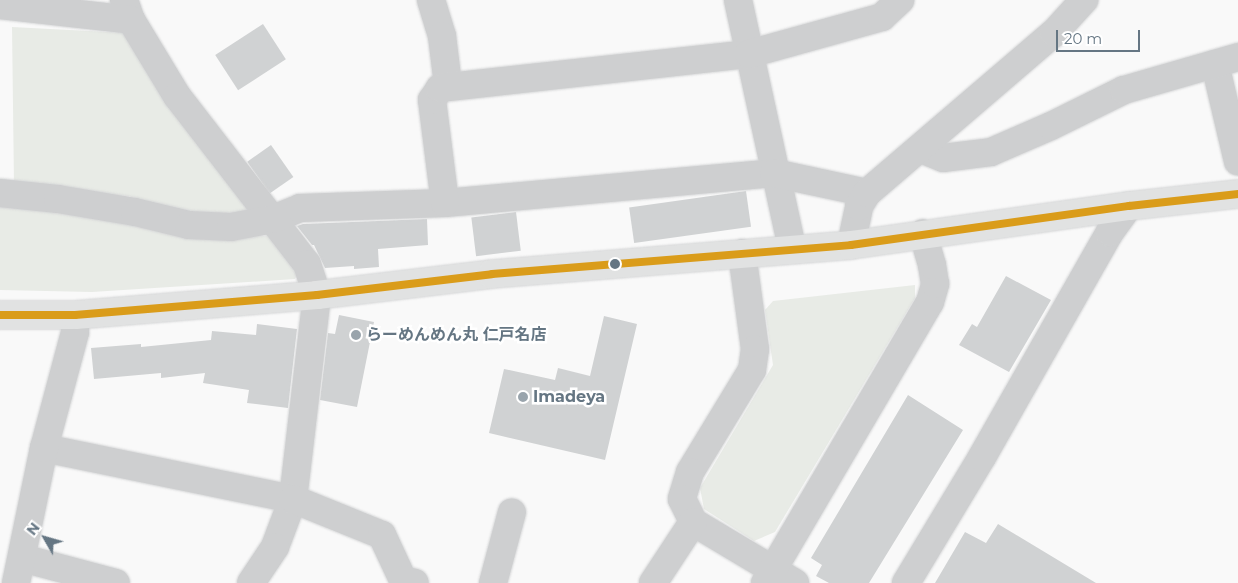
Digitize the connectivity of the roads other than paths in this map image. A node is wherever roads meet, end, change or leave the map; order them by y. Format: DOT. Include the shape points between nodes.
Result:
graph roads {
  1 [pos="431,0"];
  2 [pos="738,0"];
  3 [pos="1084,0"];
  4 [pos="0,5"];
  5 [pos="886,6"];
  6 [pos="127,10"];
  7 [pos="749,54"];
  8 [pos="1227,60"];
  9 [pos="448,85"];
  10 [pos="921,149"];
  11 [pos="1238,161"];
  12 [pos="774,173"];
  13 [pos="0,193"];
  14 [pos="867,193"];
  15 [pos="1238,194"];
  16 [pos="445,203"];
  17 [pos="1129,206"];
  18 [pos="273,219"];
  19 [pos="923,233"];
  20 [pos="851,245"];
  21 [pos="792,248"];
  22 [pos="742,253"];
  23 [pos="317,295"];
  24 [pos="0,315"];
  25 [pos="75,315"];
  26 [pos="44,448"];
  27 [pos="293,499"];
  28 [pos="512,512"];
  29 [pos="693,522"];
  30 [pos="19,570"];
  31 [pos="778,579"];
  32 [pos="116,583"];
  33 [pos="251,583"];
  34 [pos="415,583"];
  35 [pos="493,583"];
  36 [pos="653,583"];
  37 [pos="906,583"];
  1 -- 9 [label="street" via="442,36"];
  2 -- 7 [label="street"];
  3 -- 10 [label="street" via="1054,33"];
  4 -- 6 [label="street"];
  5 -- 7 [label="street"];
  6 -- 18 [label="street" via="177,96"];
  7 -- 9 [label="street"];
  7 -- 12 [label="street"];
  8 -- 10 [label="street" via="1124,90 991,152 943,158"];
  8 -- 11 [label="street"];
  9 -- 16 [label="street" via="440,88 432,100"];
  10 -- 14 [label="street"];
  12 -- 14 [label="street"];
  12 -- 16 [label="street"];
  12 -- 21 [label="street"];
  13 -- 18 [label="street" via="68,200 190,225 231,227"];
  14 -- 20 [label="street" via="859,206"];
  15 -- 17 [label="main road"];
  16 -- 18 [label="street" via="300,208"];
  17 -- 19 [label="main road"];
  17 -- 37 [label="street" via="1110,232"];
  18 -- 23 [label="street" via="307,264"];
  19 -- 20 [label="main road"];
  19 -- 31 [label="street" via="935,284 930,302"];
  20 -- 21 [label="main road"];
  21 -- 22 [label="main road"];
  22 -- 23 [label="main road" via="492,274"];
  22 -- 29 [label="street" via="755,349 752,370 690,472 682,499"];
  23 -- 25 [label="main road"];
  23 -- 27 [label="street"];
  24 -- 25 [label="main road"];
  25 -- 26 [label="street" via="75,332"];
  26 -- 27 [label="street"];
  26 -- 30 [label="street"];
  27 -- 33 [label="street" via="275,547"];
  27 -- 34 [label="street" via="382,535 403,580"];
  28 -- 35 [label="street"];
  29 -- 31 [label="street"];
  29 -- 36 [label="street"];
  30 -- 32 [label="street"];
}
